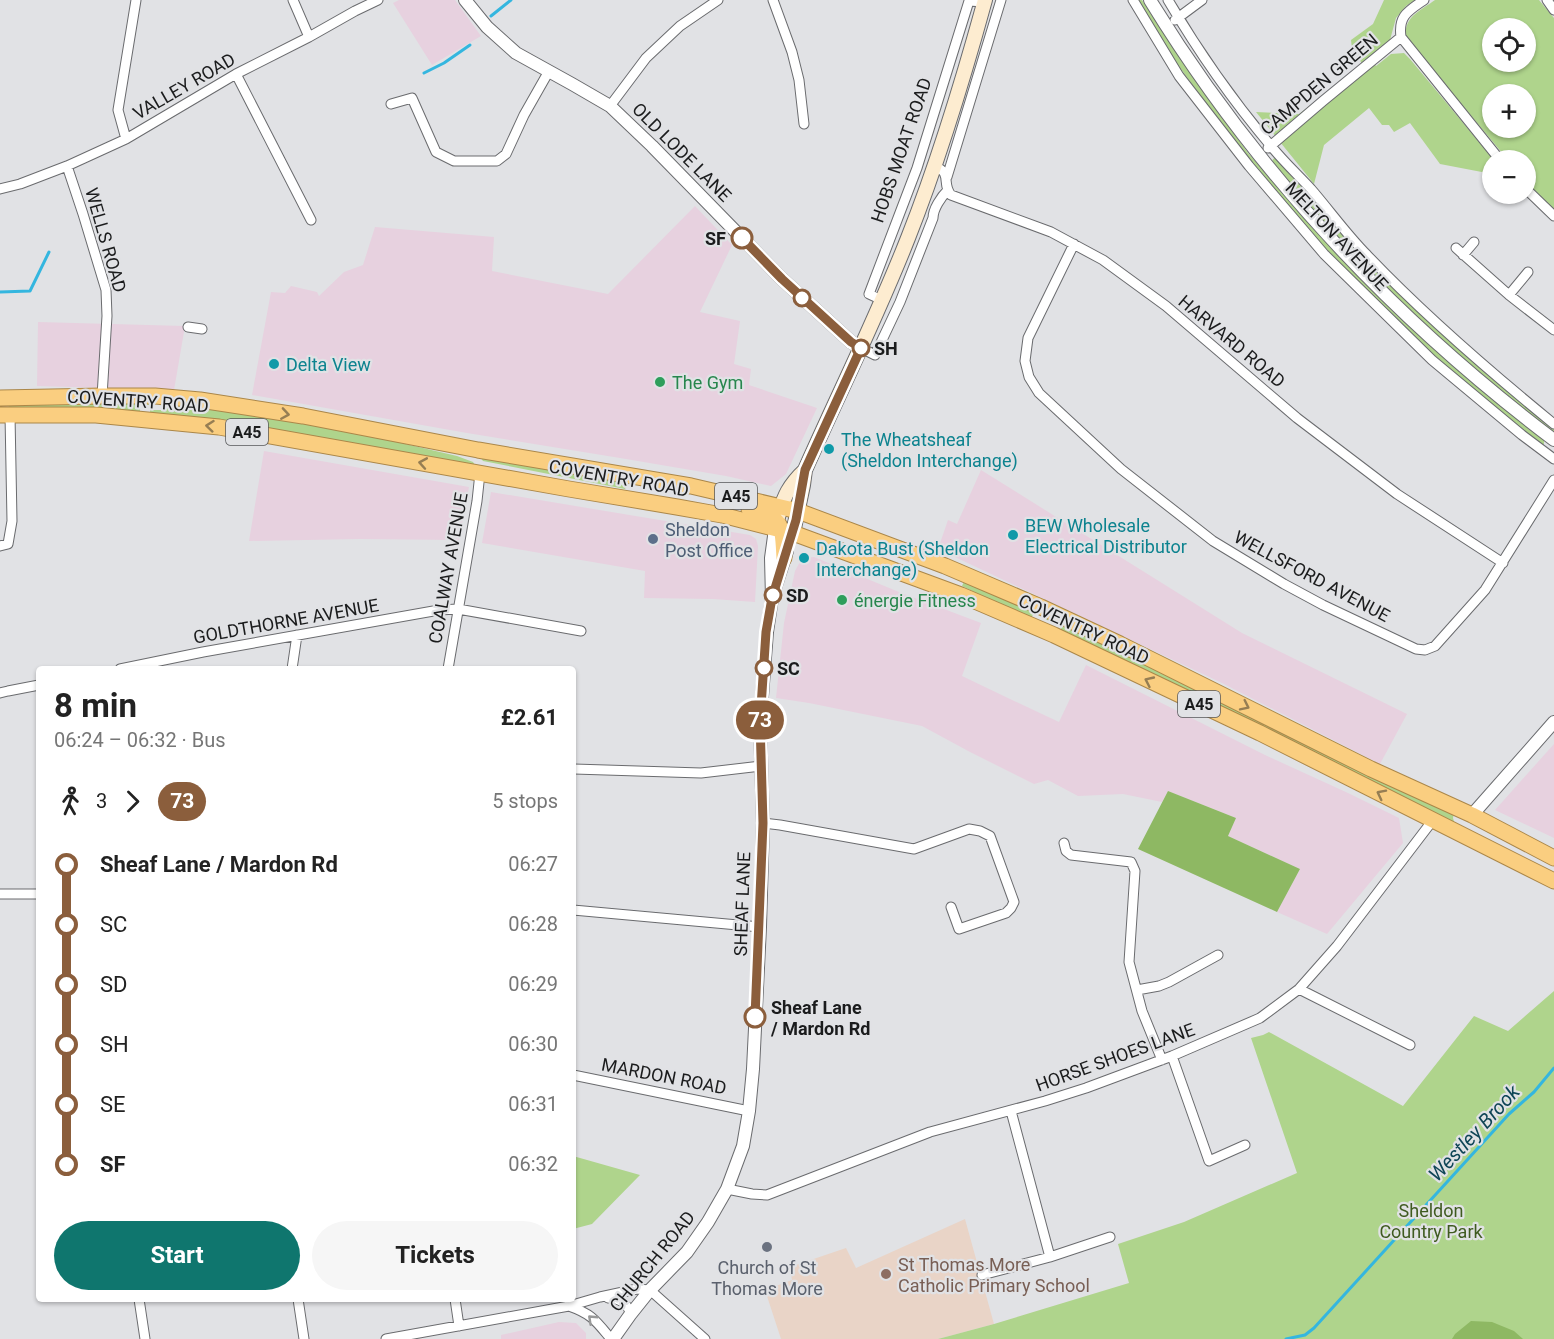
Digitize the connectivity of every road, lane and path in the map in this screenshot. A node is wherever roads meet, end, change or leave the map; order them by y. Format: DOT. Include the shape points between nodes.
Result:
graph roads {
  1 [pos="136,0"];
  2 [pos="293,0"];
  3 [pos="378,0"];
  4 [pos="465,0"];
  5 [pos="718,0"];
  6 [pos="773,0"];
  7 [pos="1001,0"];
  8 [pos="1133,0"];
  9 [pos="1150,0"];
  10 [pos="1168,0"];
  11 [pos="1202,0"];
  12 [pos="1424,0"];
  13 [pos="1547,0"];
  14 [pos="969,1"];
  15 [pos="984,1"];
  16 [pos="1554,10"];
  17 [pos="1178,17"];
  18 [pos="1166,26"];
  19 [pos="309,37"];
  20 [pos="1401,37"];
  21 [pos="549,71"];
  22 [pos="236,74"];
  23 [pos="391,104"];
  24 [pos="610,106"];
  25 [pos="804,124"];
  26 [pos="126,139"];
  27 [pos="1271,146"];
  28 [pos="1492,150"];
  29 [pos="1258,155"];
  30 [pos="67,166"];
  31 [pos="935,166"];
  32 [pos="947,177"];
  33 [pos="0,189"];
  34 [pos="948,190"];
  35 [pos="1536,199"];
  36 [pos="919,210"];
  37 [pos="933,214"];
  38 [pos="1554,216"];
  39 [pos="311,220"];
  40 [pos="1474,242"];
  41 [pos="1074,244"];
  42 [pos="1528,272"];
  43 [pos="1509,295"];
  44 [pos="882,300"];
  45 [pos="188,327"];
  46 [pos="202,328"];
  47 [pos="1554,330"];
  48 [pos="861,348"];
  49 [pos="102,396"];
  50 [pos="0,398"];
  51 [pos="5,415"];
  52 [pos="1554,423"];
  53 [pos="1554,440"];
  54 [pos="1544,452"];
  55 [pos="1554,459"];
  56 [pos="478,462"];
  57 [pos="805,470"];
  58 [pos="1554,480"];
  59 [pos="786,518"];
  60 [pos="0,546"];
  61 [pos="778,558"];
  62 [pos="1503,563"];
  63 [pos="458,609"];
  64 [pos="581,631"];
  65 [pos="297,635"];
  66 [pos="142,666"];
  67 [pos="292,666"];
  68 [pos="448,666"];
  69 [pos="36,686"];
  70 [pos="0,693"];
  71 [pos="1554,722"];
  72 [pos="761,766"];
  73 [pos="576,769"];
  74 [pos="1472,815"];
  75 [pos="1433,820"];
  76 [pos="763,823"];
  77 [pos="1064,843"];
  78 [pos="1554,858"];
  79 [pos="1554,870"];
  80 [pos="1554,881"];
  81 [pos="0,894"];
  82 [pos="36,894"];
  83 [pos="951,907"];
  84 [pos="576,910"];
  85 [pos="760,927"];
  86 [pos="1218,955"];
  87 [pos="1299,989"];
  88 [pos="1137,990"];
  89 [pos="1410,1045"];
  90 [pos="1172,1056"];
  91 [pos="1162,1060"];
  92 [pos="576,1076"];
  93 [pos="1011,1110"];
  94 [pos="749,1111"];
  95 [pos="1245,1145"];
  96 [pos="727,1189"];
  97 [pos="718,1206"];
  98 [pos="1110,1237"];
  99 [pos="1050,1257"];
  100 [pos="982,1275"];
  101 [pos="650,1290"];
  102 [pos="600,1297"];
  103 [pos="139,1302"];
  104 [pos="298,1302"];
  105 [pos="455,1302"];
  106 [pos="568,1306"];
  107 [pos="631,1313"];
  108 [pos="459,1326"];
  109 [pos="436,1335"];
  110 [pos="145,1339"];
  111 [pos="304,1339"];
  112 [pos="386,1339"];
  113 [pos="612,1339"];
  114 [pos="705,1339"];
  1 -- 26 [label="street" via="118,110"];
  2 -- 19 [label="street"];
  3 -- 19 [label="street, VALLEY ROAD"];
  4 -- 21 [label="street, OLD LODE LANE" via="501,41"];
  5 -- 24 [label="street" via="680,26 646,58"];
  6 -- 25 [label="street" via="792,52"];
  7 -- 32 [label="street"];
  8 -- 54 [label="street, MELTON AVENUE" via="1179,76 1324,254 1432,360"];
  9 -- 18 [label="street, MELTON AVENUE"];
  10 -- 17 [label="street, MELTON AVENUE"];
  11 -- 17 [label="street"];
  12 -- 20 [label="street, CAMPDEN GREEN" via="1405,15"];
  13 -- 16 [label="street"];
  14 -- 15 [label="street"];
  14 -- 44 [label="street, HOBS MOAT ROAD" via="917,168 869,294"];
  15 -- 31 [label="main road, HOBS MOAT ROAD"];
  17 -- 18 [label="street"];
  17 -- 27 [label="street, MELTON AVENUE"];
  18 -- 29 [label="street, MELTON AVENUE"];
  19 -- 22 [label="street, VALLEY ROAD"];
  20 -- 27 [label="street, CAMPDEN GREEN"];
  20 -- 28 [label="street, CAMPDEN GREEN"];
  21 -- 23 [label="street" via="506,154 497,162 453,161 436,152 412,98"];
  21 -- 24 [label="street, OLD LODE LANE"];
  22 -- 26 [label="street, VALLEY ROAD"];
  22 -- 39 [label="street"];
  24 -- 48 [label="street, OLD LODE LANE" via="782,279"];
  26 -- 30 [label="street, VALLEY ROAD"];
  27 -- 29 [label="street, CAMPDEN GREEN"];
  27 -- 52 [label="street, MELTON AVENUE" via="1408,296 1498,379"];
  29 -- 53 [label="street, MELTON AVENUE" via="1374,284 1502,401"];
  30 -- 33 [label="street, VALLEY ROAD"];
  30 -- 49 [label="street, WELLS ROAD" via="106,290"];
  31 -- 32 [label="street"];
  31 -- 36 [label="main road, HOBS MOAT ROAD"];
  32 -- 34 [label="street"];
  34 -- 37 [label="street"];
  34 -- 41 [label="street, HARVARD ROAD" via="951,195"];
  35 -- 38 [label="street"];
  36 -- 37 [label="street"];
  36 -- 44 [label="main road, HOBS MOAT ROAD"];
  37 -- 48 [label="street" via="875,355"];
  40 -- 43 [label="street" via="1460,251"];
  41 -- 62 [label="street, HARVARD ROAD" via="1166,306 1298,418 1397,494"];
  41 -- 62 [label="street, WELLSFORD AVENUE" via="1028,339 1029,377 1047,401 1121,469 1213,541 1323,605 1406,645 1425,650 1440,641"];
  42 -- 43 [label="street"];
  43 -- 47 [label="street"];
  44 -- 48 [label="main road, HOBS MOAT ROAD"];
  45 -- 46 [label="street"];
  48 -- 57 [label="main road, HOBS MOAT ROAD"];
  49 -- 50 [label="highway, COVENTRY ROAD / A45"];
  49 -- 56 [label="highway, COVENTRY ROAD / A45, one-way" via="200,400 303,416 428,441"];
  56 -- 51 [label="highway, COVENTRY ROAD / A45, one-way" via="219,426 103,416"];
  51 -- 60 [label="street" via="12,521 8,544"];
  53 -- 54 [label="street"];
  54 -- 55 [label="street, MELTON AVENUE"];
  56 -- 59 [label="highway, COVENTRY ROAD / A45" via="645,494 677,507 723,515"];
  56 -- 59 [label="highway, COVENTRY ROAD / A45" via="691,486"];
  56 -- 63 [label="street, COALWAY AVENUE" via="477,501"];
  57 -- 59 [label="main road, HOBS MOAT ROAD" via="803,486"];
  57 -- 59 [label="main road, HOBS MOAT ROAD" via="792,483"];
  58 -- 62 [label="street, WELLSFORD AVENUE"];
  59 -- 61 [label="highway"];
  59 -- 74 [label="highway, COVENTRY ROAD / A45, one-way" via="945,566 1041,607"];
  75 -- 59 [label="highway, COVENTRY ROAD / A45, one-way" via="1260,733 961,595 932,577"];
  61 -- 72 [label="street, SHEAF LANE" via="766,632"];
  63 -- 64 [label="street, GOLDTHORNE AVENUE"];
  63 -- 65 [label="street, GOLDTHORNE AVENUE"];
  63 -- 68 [label="street, COALWAY AVENUE"];
  65 -- 66 [label="street, GOLDTHORNE AVENUE"];
  65 -- 67 [label="street"];
  69 -- 70 [label="street"];
  71 -- 74 [label="street"];
  72 -- 73 [label="street" via="701,773"];
  72 -- 76 [label="street, SHEAF LANE"];
  74 -- 78 [label="highway, COVENTRY ROAD / A45"];
  74 -- 79 [label="highway" via="1475,830"];
  75 -- 80 [label="highway, COVENTRY ROAD / A45"];
  75 -- 87 [label="street, HORSE SHOES LANE" via="1337,946"];
  76 -- 83 [label="street" via="914,849 969,830 980,831 990,836 1014,902 1006,913 959,929"];
  76 -- 85 [label="street, SHEAF LANE"];
  77 -- 88 [label="street" via="1071,855 1131,862 1135,871 1129,962"];
  81 -- 82 [label="street"];
  84 -- 85 [label="street"];
  85 -- 94 [label="street, SHEAF LANE"];
  86 -- 88 [label="street" via="1169,982"];
  87 -- 89 [label="street"];
  87 -- 90 [label="street, HORSE SHOES LANE" via="1260,1018"];
  88 -- 91 [label="street"];
  90 -- 91 [label="street, HORSE SHOES LANE"];
  90 -- 95 [label="street" via="1209,1161"];
  91 -- 93 [label="street, HORSE SHOES LANE"];
  92 -- 94 [label="street, MARDON ROAD"];
  93 -- 96 [label="street, HORSE SHOES LANE" via="930,1132 767,1195"];
  93 -- 99 [label="street"];
  94 -- 96 [label="street, SHEAF LANE" via="743,1146"];
  96 -- 97 [label="street, SHEAF LANE"];
  97 -- 101 [label="street, CHURCH ROAD" via="687,1252"];
  98 -- 99 [label="street"];
  99 -- 100 [label="street"];
  101 -- 102 [label="street"];
  101 -- 107 [label="street, CHURCH ROAD"];
  101 -- 114 [label="street"];
  102 -- 106 [label="street"];
  102 -- 107 [label="street" via="619,1299"];
  103 -- 110 [label="street"];
  104 -- 111 [label="street"];
  105 -- 108 [label="street"];
  106 -- 108 [label="street"];
  113 -- 106 [label="street, one-way" via="584,1311"];
  107 -- 113 [label="street, CHURCH ROAD"];
  108 -- 109 [label="street"];
  109 -- 112 [label="street"];
}
